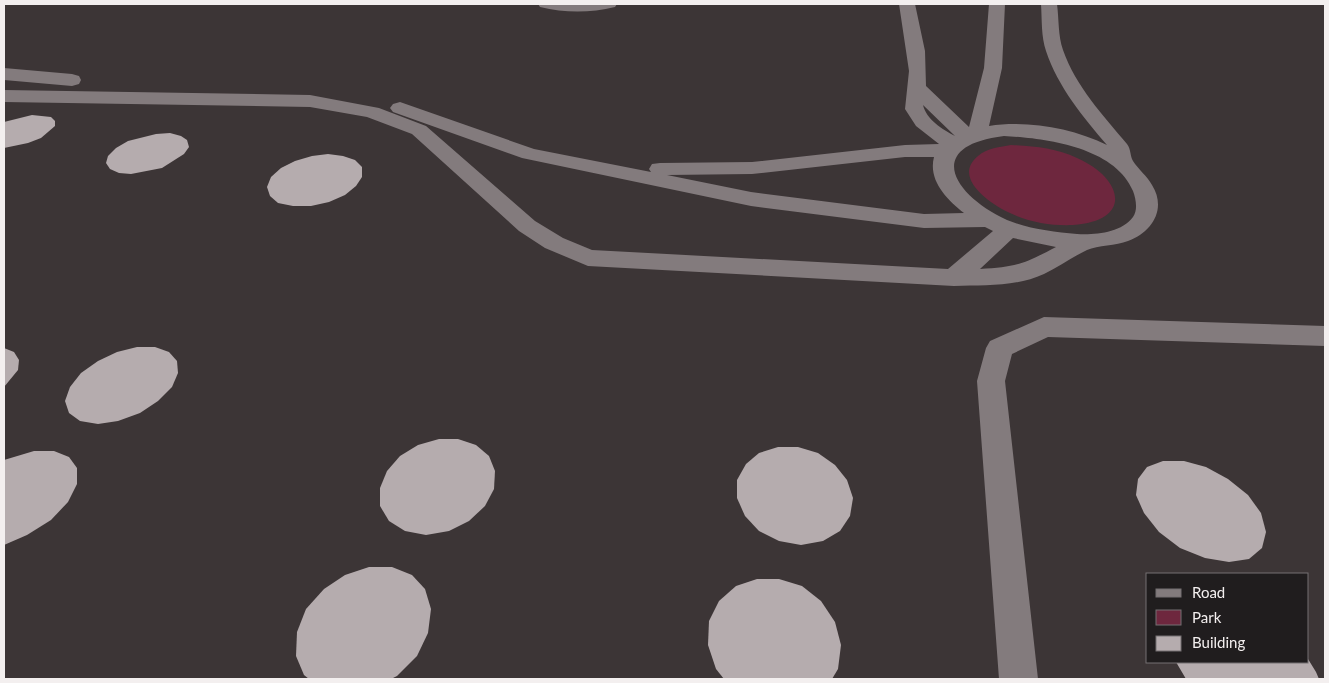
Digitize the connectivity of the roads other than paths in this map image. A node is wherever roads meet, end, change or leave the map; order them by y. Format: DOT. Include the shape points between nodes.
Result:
graph roads {
  1 [pos="546,4"];
  2 [pos="610,4"];
  3 [pos="907,4"];
  4 [pos="997,4"];
  5 [pos="1049,4"];
  6 [pos="4,74"];
  7 [pos="4,96"];
  8 [pos="962,141"];
  9 [pos="1122,164"];
  10 [pos="604,169"];
  11 [pos="999,225"];
  12 [pos="1084,242"];
  13 [pos="954,278"];
  14 [pos="1325,336"];
  15 [pos="1018,679"];
  1 -- 2 [label="lane"];
  3 -- 8 [label="lane" via="918,69 914,111 918,118"];
  4 -- 8 [label="lane" via="993,68"];
  5 -- 9 [label="lane" via="1054,48 1066,77 1087,109 1120,148"];
  6 -- 10 [label="lane" via="72,80 274,86 361,97 529,154"];
  7 -- 13 [label="lane" via="310,101 372,112 418,130 527,226 554,243 588,258"];
  8 -- 9 [label="lane" via="1004,130 1027,130 1066,137 1096,148"];
  8 -- 10 [label="lane" via="905,151 752,168"];
  8 -- 11 [label="lane" via="943,162 944,176 952,191 968,206"];
  9 -- 12 [label="lane" via="1139,180 1148,197 1147,214 1135,228 1114,238"];
  10 -- 11 [label="lane" via="752,199 924,221"];
  11 -- 12 [label="lane" via="1046,239"];
  11 -- 13 [label="lane"];
  12 -- 13 [label="lane" via="1034,269 1008,276"];
  14 -- 15 [label="lane" via="1044,327 1000,348 991,381"];
}
